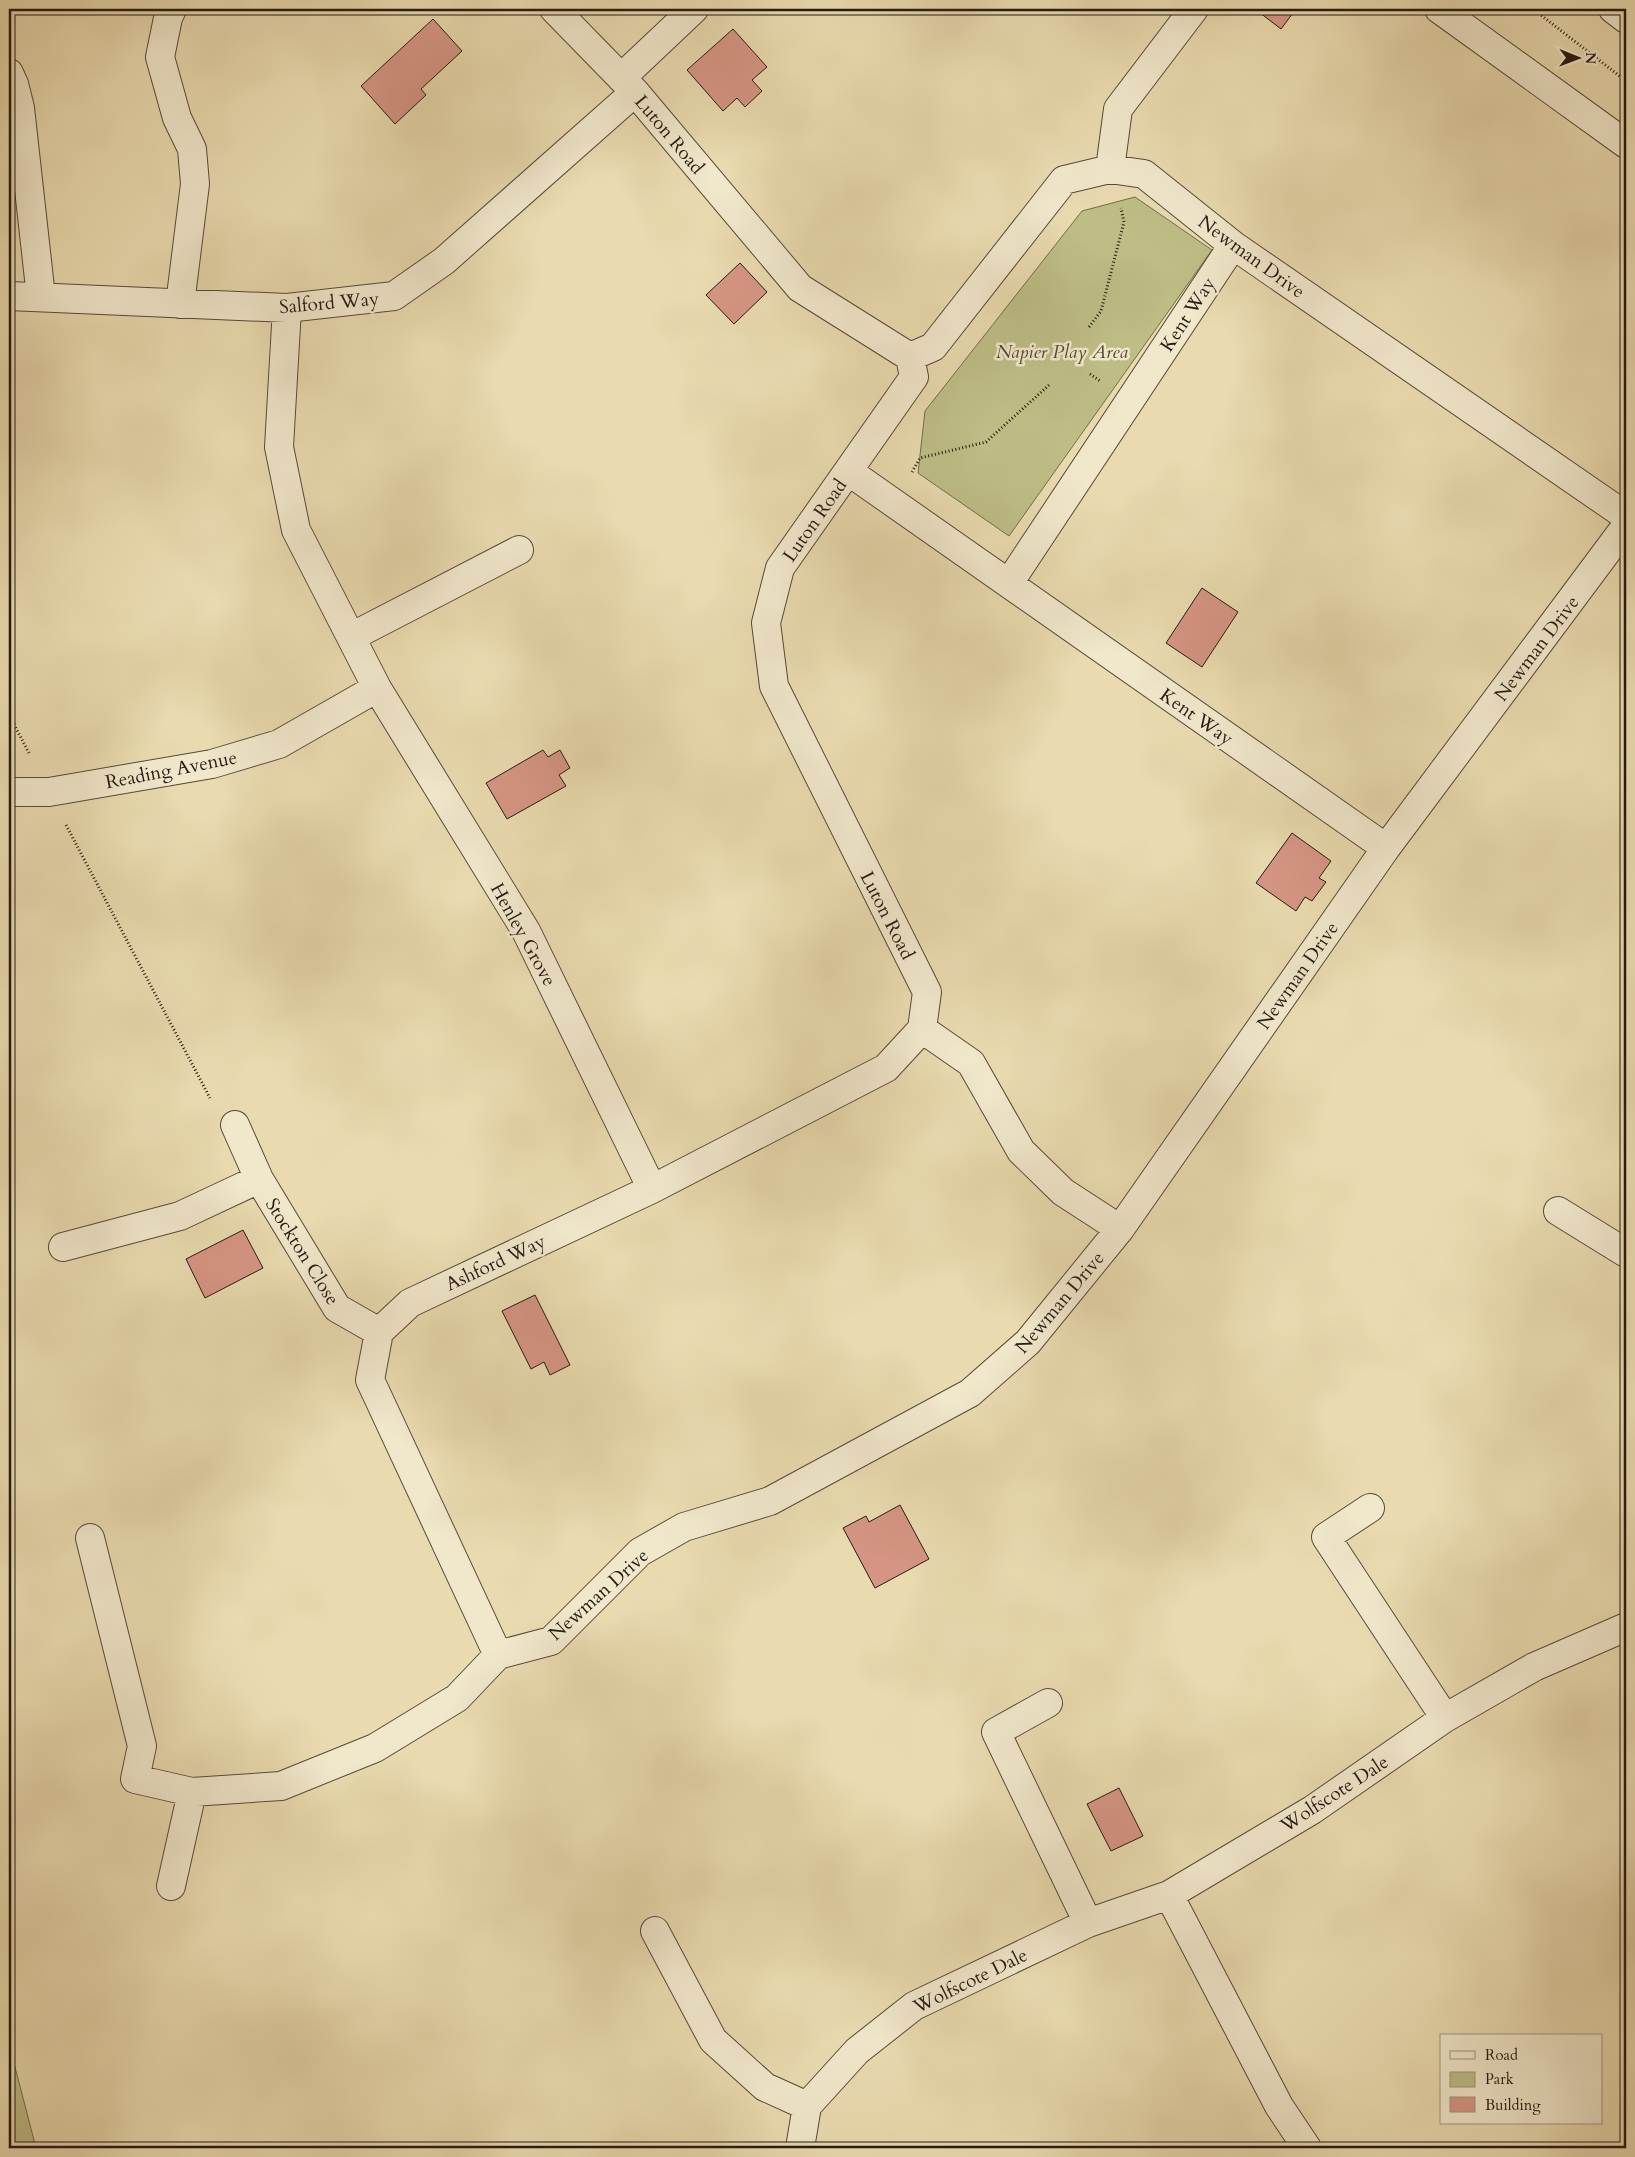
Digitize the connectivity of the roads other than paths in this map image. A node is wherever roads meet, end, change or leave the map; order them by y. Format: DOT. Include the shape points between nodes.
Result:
graph roads {
  1 [pos="172,9"];
  2 [pos="554,9"];
  3 [pos="694,9"];
  4 [pos="1194,9"];
  5 [pos="1439,9"];
  6 [pos="1613,9"];
  7 [pos="1626,19"];
  8 [pos="9,73"];
  9 [pos="628,85"];
  10 [pos="1626,144"];
  11 [pos="1110,169"];
  12 [pos="1232,245"];
  13 [pos="9,296"];
  14 [pos="41,297"];
  15 [pos="180,304"];
  16 [pos="287,308"];
  17 [pos="910,357"];
  18 [pos="848,471"];
  19 [pos="1626,516"];
  20 [pos="1626,526"];
  21 [pos="519,550"];
  22 [pos="1009,583"];
  23 [pos="351,637"];
  24 [pos="377,688"];
  25 [pos="9,792"];
  26 [pos="1386,848"];
  27 [pos="922,1029"];
  28 [pos="235,1124"];
  29 [pos="259,1179"];
  30 [pos="652,1189"];
  31 [pos="1558,1211"];
  32 [pos="1120,1229"];
  33 [pos="62,1247"];
  34 [pos="1626,1253"];
  35 [pos="379,1332"];
  36 [pos="1370,1508"];
  37 [pos="90,1538"];
  38 [pos="1626,1627"];
  39 [pos="498,1655"];
  40 [pos="1048,1703"];
  41 [pos="1445,1718"];
  42 [pos="192,1792"];
  43 [pos="171,1886"];
  44 [pos="1169,1894"];
  45 [pos="1088,1923"];
  46 [pos="655,1931"];
  47 [pos="807,2106"];
  48 [pos="800,2148"];
  49 [pos="1307,2148"];
  1 -- 15 [label="street" via="160,57 177,118 192,149 195,184"];
  2 -- 9 [label="street, Luton Road"];
  3 -- 9 [label="street, Salford Way"];
  4 -- 11 [label="street" via="1118,109"];
  5 -- 10 [label="street"];
  6 -- 7 [label="street"];
  8 -- 14 [label="street" via="20,108"];
  9 -- 16 [label="street, Salford Way" via="444,260 394,296"];
  9 -- 17 [label="street, Luton Road" via="800,288"];
  11 -- 12 [label="street, Newman Drive" via="1144,174"];
  11 -- 17 [label="street, Newman Drive" via="1064,180 934,348"];
  12 -- 19 [label="street, Newman Drive"];
  12 -- 22 [label="street, Kent Way"];
  13 -- 14 [label="street, Salford Way"];
  14 -- 15 [label="street, Salford Way"];
  15 -- 16 [label="street, Salford Way"];
  16 -- 23 [label="street, Henley Grove" via="279,447 296,530"];
  17 -- 18 [label="street, Luton Road" via="914,378"];
  18 -- 22 [label="street, Kent Way"];
  18 -- 27 [label="street, Luton Road" via="780,568 766,623 774,686 926,992"];
  20 -- 26 [label="street, Newman Drive"];
  21 -- 23 [label="street"];
  22 -- 26 [label="street, Kent Way"];
  23 -- 24 [label="street, Henley Grove"];
  24 -- 25 [label="street, Reading Avenue" via="279,744 212,764 49,792"];
  24 -- 30 [label="street, Henley Grove" via="526,931"];
  26 -- 32 [label="street, Newman Drive"];
  27 -- 30 [label="street, Ashford Way" via="886,1068"];
  27 -- 32 [label="street" via="971,1063 1021,1151 1063,1192"];
  28 -- 29 [label="street, Stockton Close"];
  29 -- 33 [label="street, Stockton Close" via="180,1216"];
  29 -- 35 [label="street, Stockton Close" via="337,1308"];
  30 -- 35 [label="street, Ashford Way" via="410,1303"];
  31 -- 34 [label="street"];
  32 -- 39 [label="street, Newman Drive" via="1028,1342 970,1394 770,1500 684,1527 640,1552 551,1641"];
  35 -- 39 [label="street" via="370,1380"];
  36 -- 41 [label="street" via="1326,1537"];
  37 -- 42 [label="street" via="142,1746 135,1778"];
  38 -- 41 [label="street, Wolfscote Dale" via="1534,1667"];
  39 -- 42 [label="street" via="457,1698 375,1748 281,1786"];
  40 -- 45 [label="street" via="996,1732"];
  41 -- 44 [label="street, Wolfscote Dale" via="1312,1810"];
  42 -- 43 [label="street"];
  44 -- 45 [label="street, Wolfscote Dale"];
  44 -- 49 [label="street" via="1279,2106"];
  45 -- 47 [label="street, Wolfscote Dale" via="914,2006 857,2051"];
  46 -- 47 [label="street" via="713,2040 765,2087"];
  47 -- 48 [label="street"];
}
